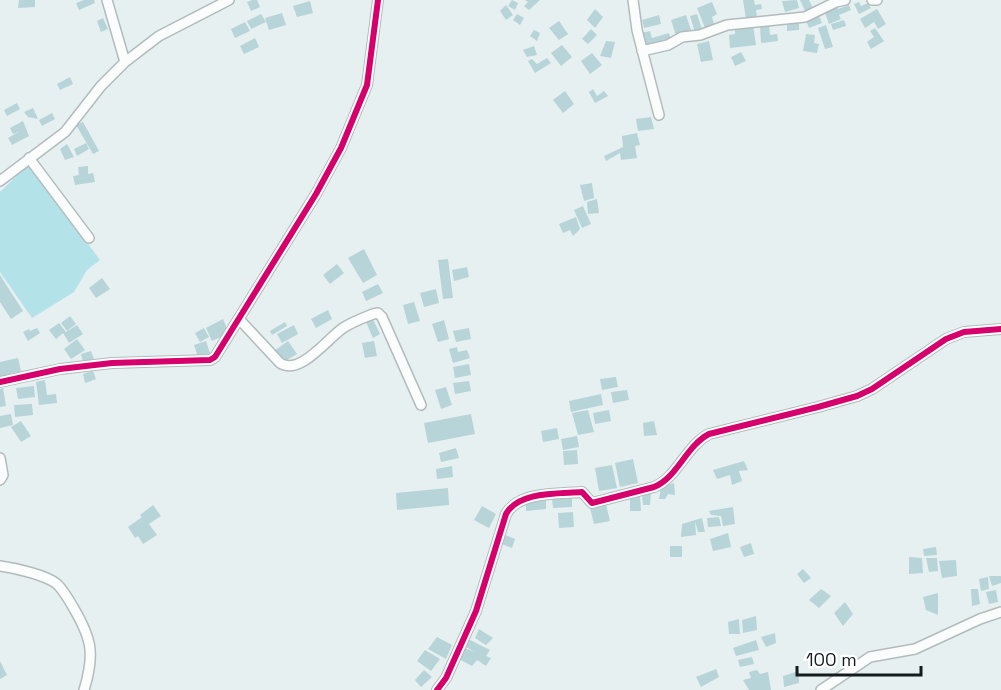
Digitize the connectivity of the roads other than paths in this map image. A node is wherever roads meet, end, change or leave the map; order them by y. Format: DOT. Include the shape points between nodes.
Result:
graph roads {
  1 [pos="107,0"];
  2 [pos="229,0"];
  3 [pos="378,0"];
  4 [pos="633,0"];
  5 [pos="872,0"];
  6 [pos="877,0"];
  7 [pos="839,1"];
  8 [pos="642,51"];
  9 [pos="125,62"];
  10 [pos="659,115"];
  11 [pos="29,159"];
  12 [pos="0,181"];
  13 [pos="89,238"];
  14 [pos="239,319"];
  15 [pos="1001,329"];
  16 [pos="0,382"];
  17 [pos="421,405"];
  18 [pos="0,458"];
  19 [pos="0,480"];
  20 [pos="0,566"];
  21 [pos="1001,612"];
  22 [pos="84,690"];
  23 [pos="437,690"];
  24 [pos="821,690"];
  1 -- 9 [label="street"];
  2 -- 9 [label="street" via="159,36"];
  3 -- 14 [label="street" via="365,94 341,148"];
  4 -- 8 [label="street"];
  5 -- 6 [label="street"];
  7 -- 8 [label="street" via="810,15 727,24"];
  8 -- 10 [label="street"];
  9 -- 11 [label="street" via="101,86 70,128"];
  11 -- 12 [label="street"];
  11 -- 13 [label="street"];
  14 -- 16 [label="street" via="210,360 112,363"];
  14 -- 17 [label="street" via="280,363 292,366 345,327 378,313"];
  15 -- 23 [label="street" via="964,332 946,339 857,396 709,434 696,442 662,483 654,487 592,503 579,492 532,497 515,503 506,514 476,611"];
  18 -- 19 [label="street"];
  20 -- 22 [label="street" via="56,583 69,601 90,644 91,667"];
  21 -- 24 [label="street" via="915,649 870,657"];
}
